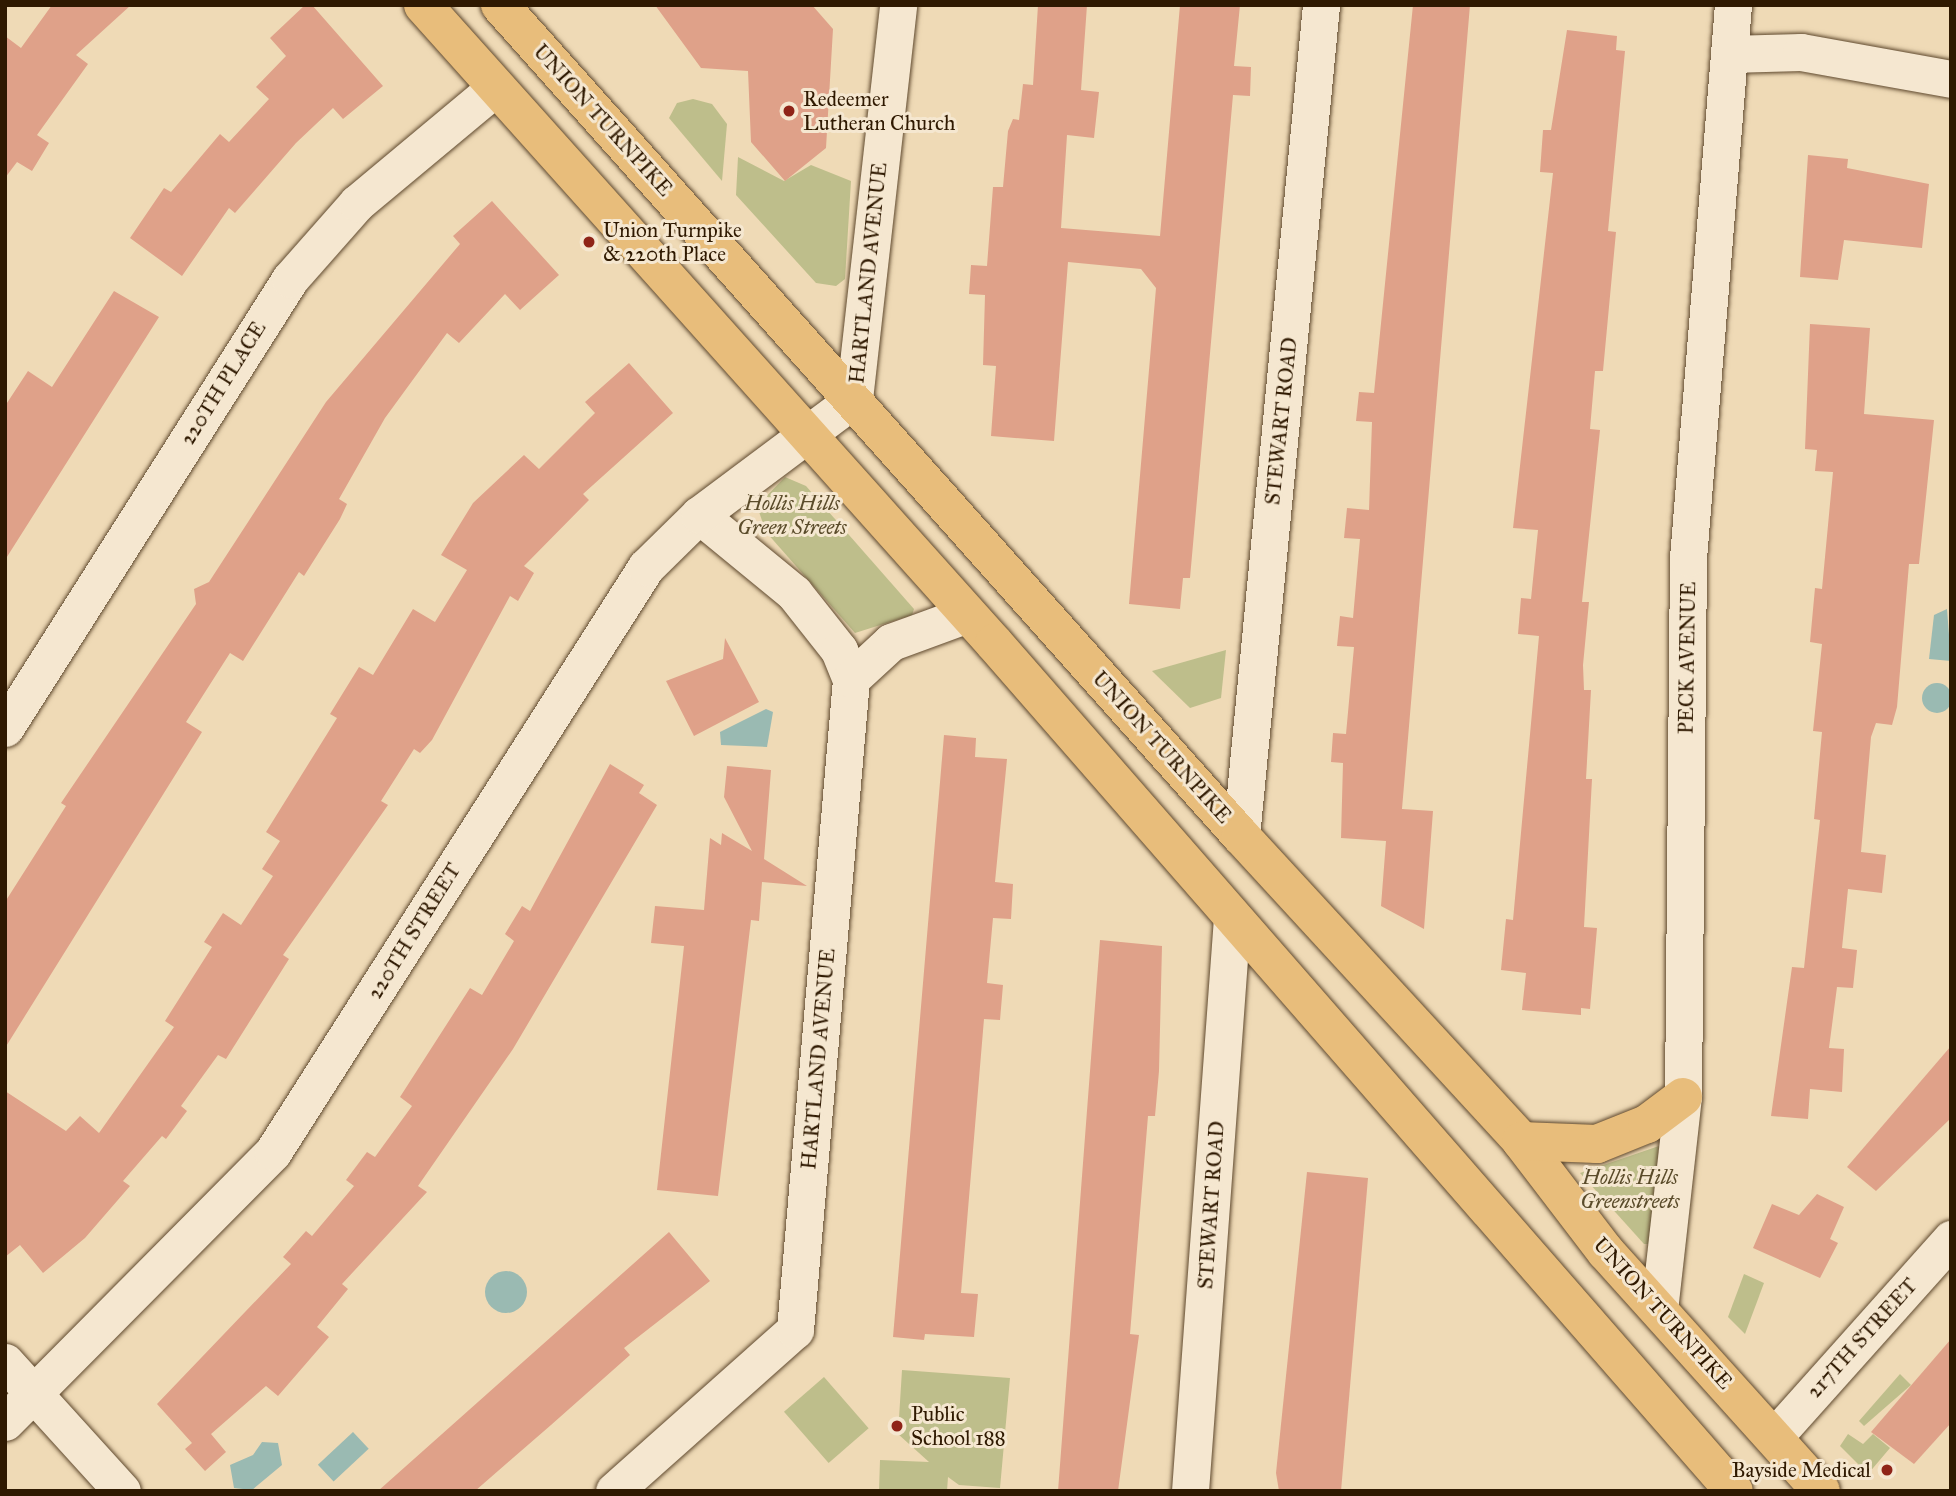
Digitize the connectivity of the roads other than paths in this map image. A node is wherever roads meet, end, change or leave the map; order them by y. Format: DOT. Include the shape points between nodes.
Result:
graph roads {
  1 [pos="423,5"];
  2 [pos="500,5"];
  3 [pos="898,5"];
  4 [pos="1321,5"];
  5 [pos="1734,5"];
  6 [pos="1729,54"];
  7 [pos="1951,79"];
  8 [pos="496,87"];
  9 [pos="854,398"];
  10 [pos="809,436"];
  11 [pos="699,514"];
  12 [pos="965,615"];
  13 [pos="851,679"];
  14 [pos="5,728"];
  15 [pos="1241,836"];
  16 [pos="1232,918"];
  17 [pos="1683,1097"];
  18 [pos="1521,1141"];
  19 [pos="1951,1239"];
  20 [pos="1660,1310"];
  21 [pos="5,1362"];
  22 [pos="35,1394"];
  23 [pos="5,1422"];
  24 [pos="1774,1437"];
  25 [pos="122,1491"];
  26 [pos="614,1491"];
  27 [pos="1190,1491"];
  28 [pos="1734,1491"];
  29 [pos="1821,1491"];
  1 -- 8 [label="main road"];
  2 -- 9 [label="main road, UNION TURNPIKE"];
  3 -- 9 [label="street, HARTLAND AVENUE"];
  4 -- 15 [label="street, STEWART ROAD"];
  5 -- 6 [label="street, PECK AVENUE"];
  6 -- 7 [label="street" via="1801,52"];
  6 -- 17 [label="street, PECK AVENUE" via="1688,558"];
  8 -- 10 [label="main road"];
  8 -- 14 [label="street, 220TH PLACE" via="357,203 290,279"];
  9 -- 10 [label="street, HARTLAND AVENUE"];
  9 -- 15 [label="main road, UNION TURNPIKE"];
  10 -- 11 [label="street, 220TH STREET"];
  10 -- 12 [label="main road"];
  11 -- 13 [label="street" via="794,593 839,650"];
  11 -- 22 [label="street, 220TH STREET" via="646,568 274,1152"];
  12 -- 13 [label="street" via="891,642"];
  12 -- 16 [label="main road"];
  13 -- 26 [label="street, HARTLAND AVENUE" via="795,1330"];
  15 -- 18 [label="main road, UNION TURNPIKE"];
  16 -- 27 [label="street, STEWART ROAD"];
  16 -- 28 [label="main road"];
  17 -- 18 [label="main road" via="1647,1124 1597,1144"];
  17 -- 20 [label="street, PECK AVENUE"];
  18 -- 20 [label="main road, UNION TURNPIKE"];
  19 -- 24 [label="street, 217TH STREET"];
  20 -- 24 [label="main road, UNION TURNPIKE"];
  21 -- 22 [label="street"];
  22 -- 23 [label="street, 220TH STREET"];
  22 -- 25 [label="street"];
  24 -- 29 [label="main road, UNION TURNPIKE"];
}
